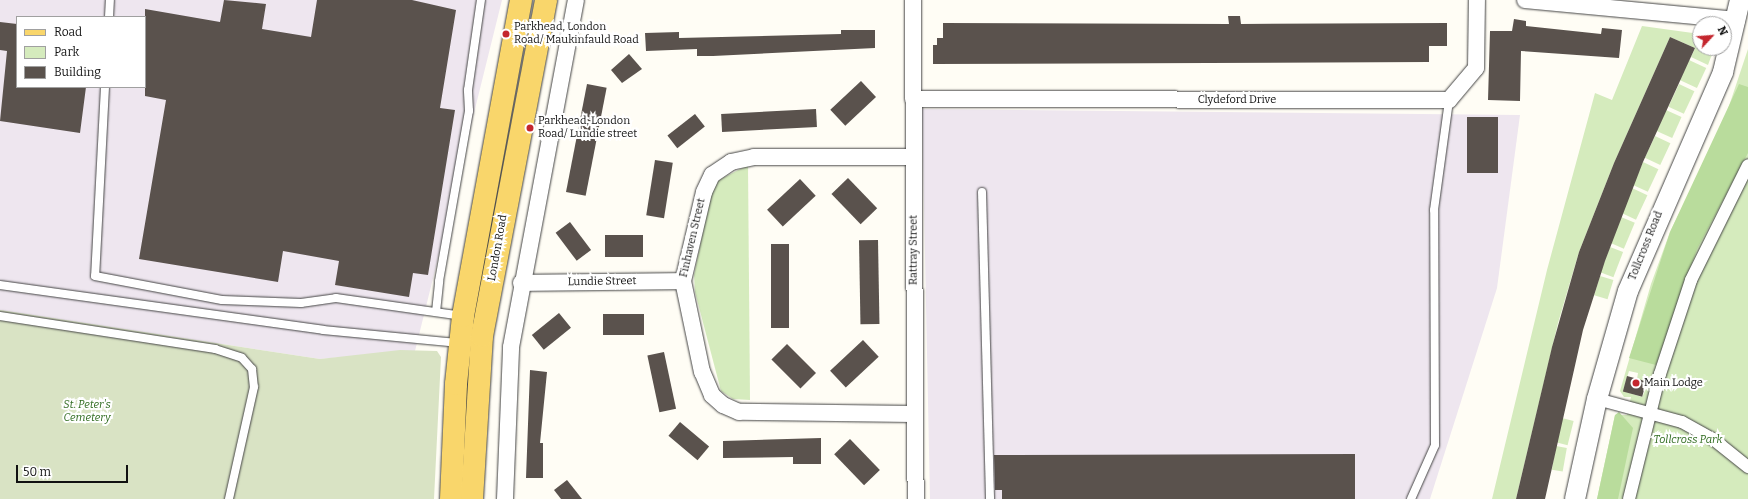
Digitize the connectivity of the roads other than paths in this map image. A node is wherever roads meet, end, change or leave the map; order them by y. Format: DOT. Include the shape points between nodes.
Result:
graph roads {
  1 [pos="110,0"];
  2 [pos="481,0"];
  3 [pos="521,0"];
  4 [pos="546,0"];
  5 [pos="576,0"];
  6 [pos="913,0"];
  7 [pos="1477,0"];
  8 [pos="1526,0"];
  9 [pos="1740,0"];
  10 [pos="1590,3"];
  11 [pos="109,16"];
  12 [pos="1742,20"];
  13 [pos="105,88"];
  14 [pos="914,99"];
  15 [pos="1449,100"];
  16 [pos="914,157"];
  17 [pos="1748,165"];
  18 [pos="982,192"];
  19 [pos="683,281"];
  20 [pos="521,283"];
  21 [pos="0,286"];
  22 [pos="436,312"];
  23 [pos="0,316"];
  24 [pos="474,318"];
  25 [pos="470,344"];
  26 [pos="1597,399"];
  27 [pos="1650,411"];
  28 [pos="913,414"];
  29 [pos="1748,467"];
  30 [pos="229,499"];
  31 [pos="451,499"];
  32 [pos="472,499"];
  33 [pos="505,499"];
  34 [pos="916,499"];
  35 [pos="990,499"];
  36 [pos="1411,499"];
  37 [pos="1575,499"];
  38 [pos="1629,499"];
  1 -- 11 [label="lane"];
  2 -- 22 [label="lane" via="468,90 469,111 438,281"];
  3 -- 24 [label="main road, London Road"];
  4 -- 24 [label="main road, London Road"];
  5 -- 20 [label="street"];
  6 -- 14 [label="street, Rattray Street"];
  7 -- 15 [label="street" via="1476,68"];
  8 -- 10 [label="street"];
  9 -- 12 [label="street, Tollcross Road"];
  10 -- 12 [label="street"];
  12 -- 26 [label="street, Tollcross Road" via="1723,72 1628,291"];
  13 -- 22 [label="lane" via="94,276 222,300 301,303 336,298"];
  14 -- 15 [label="street, Clydeford Drive"];
  14 -- 16 [label="street, Rattray Street"];
  15 -- 36 [label="lane" via="1449,121 1434,210 1435,445"];
  16 -- 19 [label="street, Finhaven Street" via="754,157 731,162 712,175 704,192"];
  16 -- 28 [label="street, Rattray Street"];
  17 -- 27 [label="street" via="1702,254 1674,328"];
  18 -- 35 [label="lane"];
  19 -- 20 [label="street, Lundie Street"];
  19 -- 28 [label="street, Finhaven Street" via="702,372 712,395 723,405 739,412"];
  20 -- 33 [label="street" via="511,347"];
  21 -- 25 [label="lane" via="323,330"];
  22 -- 24 [label="lane"];
  23 -- 30 [label="lane" via="214,349 242,358 252,369 254,387"];
  24 -- 25 [label="main road, London Road"];
  25 -- 31 [label="main road, London Road"];
  25 -- 32 [label="main road, London Road"];
  26 -- 27 [label="street"];
  26 -- 37 [label="street, Tollcross Road"];
  27 -- 29 [label="street" via="1698,429"];
  27 -- 38 [label="street"];
  28 -- 34 [label="street, Rattray Street"];
}
